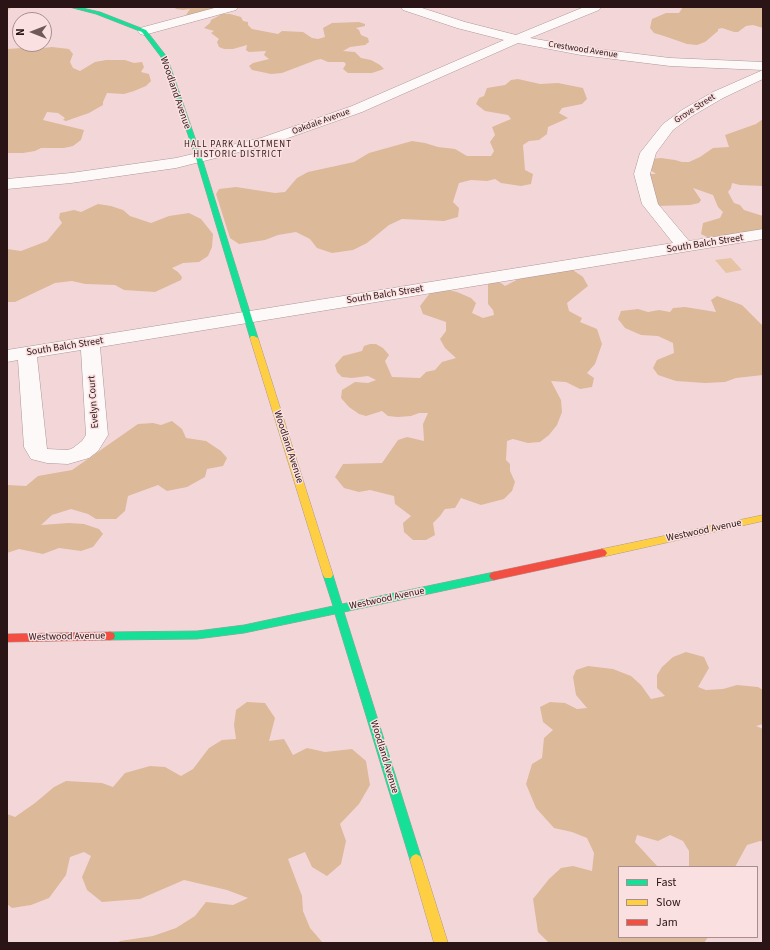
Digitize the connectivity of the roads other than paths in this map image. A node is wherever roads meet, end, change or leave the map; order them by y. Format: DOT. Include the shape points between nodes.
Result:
graph roads {
  1 [pos="71,7"];
  2 [pos="232,7"];
  3 [pos="407,7"];
  4 [pos="595,7"];
  5 [pos="144,32"];
  6 [pos="517,39"];
  7 [pos="763,66"];
  8 [pos="763,74"];
  9 [pos="199,158"];
  10 [pos="7,184"];
  11 [pos="763,234"];
  12 [pos="685,247"];
  13 [pos="248,317"];
  14 [pos="90,343"];
  15 [pos="27,353"];
  16 [pos="7,356"];
  17 [pos="763,518"];
  18 [pos="340,609"];
  19 [pos="7,638"];
  20 [pos="441,943"];
  1 -- 5 [label="street, Woodland Avenue" via="98,13"];
  2 -- 5 [label="street"];
  3 -- 6 [label="street, Crestwood Avenue" via="461,25"];
  4 -- 6 [label="street, Oakdale Avenue"];
  5 -- 9 [label="street, Woodland Avenue" via="164,57"];
  6 -- 7 [label="street, Crestwood Avenue" via="630,57 713,65"];
  6 -- 9 [label="street, Oakdale Avenue" via="337,117 266,141"];
  8 -- 12 [label="street, Grove Street" via="718,94 687,113 668,127 648,153 642,174 648,199 655,212"];
  9 -- 10 [label="street, Oakdale Avenue" via="92,175"];
  9 -- 13 [label="street, Woodland Avenue"];
  11 -- 12 [label="street, South Balch Street"];
  12 -- 13 [label="street, South Balch Street"];
  13 -- 14 [label="street, South Balch Street"];
  13 -- 18 [label="street, Woodland Avenue"];
  14 -- 15 [label="street, South Balch Street"];
  14 -- 15 [label="street, Evelyn Court" via="97,435 90,446 68,457 39,454 35,447"];
  15 -- 16 [label="street, South Balch Street"];
  17 -- 18 [label="street, Westwood Avenue"];
  18 -- 19 [label="street, Westwood Avenue" via="244,629 197,635"];
  18 -- 20 [label="street, Woodland Avenue"];
}
